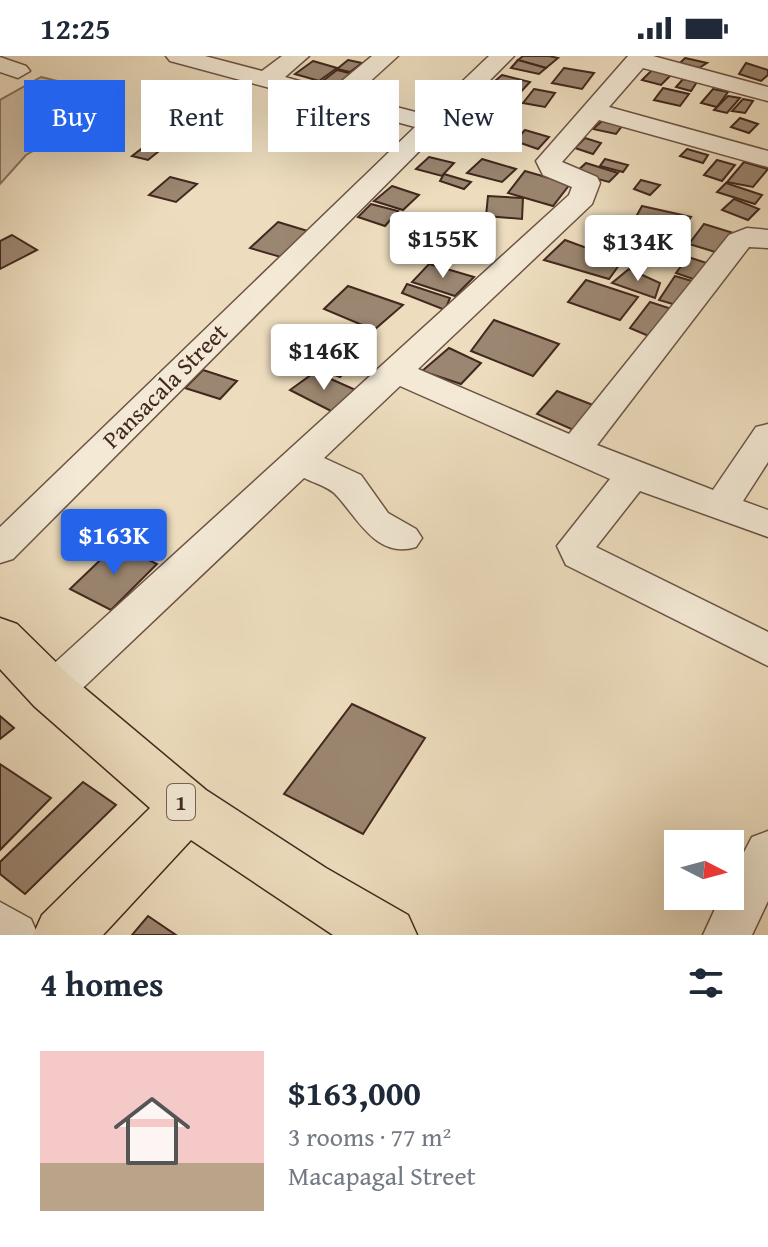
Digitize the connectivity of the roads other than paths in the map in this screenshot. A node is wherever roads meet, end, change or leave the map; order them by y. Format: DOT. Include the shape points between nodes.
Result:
graph roads {
  1 [pos="178,56"];
  2 [pos="297,56"];
  3 [pos="386,56"];
  4 [pos="502,56"];
  5 [pos="640,57"];
  6 [pos="358,80"];
  7 [pos="477,80"];
  8 [pos="265,81"];
  9 [pos="268,82"];
  10 [pos="768,94"];
  11 [pos="592,110"];
  12 [pos="415,140"];
  13 [pos="768,159"];
  14 [pos="761,238"];
  15 [pos="395,371"];
  16 [pos="768,435"];
  17 [pos="576,448"];
  18 [pos="299,461"];
  19 [pos="633,475"];
  20 [pos="720,508"];
  21 [pos="768,524"];
  22 [pos="403,538"];
  23 [pos="0,549"];
  24 [pos="0,637"];
  25 [pos="768,650"];
  26 [pos="52,691"];
  27 [pos="187,807"];
  28 [pos="768,852"];
  29 [pos="0,925"];
  30 [pos="14,935"];
  31 [pos="63,935"];
  32 [pos="387,935"];
  33 [pos="727,935"];
  1 -- 8 [label="street"];
  2 -- 8 [label="street"];
  3 -- 6 [label="street"];
  4 -- 7 [label="street, Pansacala Street"];
  5 -- 10 [label="street"];
  5 -- 11 [label="street"];
  8 -- 9 [label="street"];
  11 -- 13 [label="street"];
  11 -- 15 [label="street" via="548,165 587,183 582,198"];
  12 -- 23 [label="street, Pansacala Street"];
  14 -- 17 [label="street" via="739,241"];
  15 -- 17 [label="street"];
  15 -- 18 [label="street"];
  16 -- 20 [label="street"];
  17 -- 19 [label="street"];
  18 -- 22 [label="street" via="348,484 375,522"];
  18 -- 26 [label="street"];
  19 -- 20 [label="street"];
  19 -- 25 [label="street" via="576,546 579,555"];
  20 -- 21 [label="street"];
  24 -- 26 [label="main road, 1"];
  26 -- 27 [label="main road, 1"];
  27 -- 31 [label="main road"];
  27 -- 32 [label="main road, 1"];
  28 -- 33 [label="street"];
  29 -- 30 [label="street"];
}
